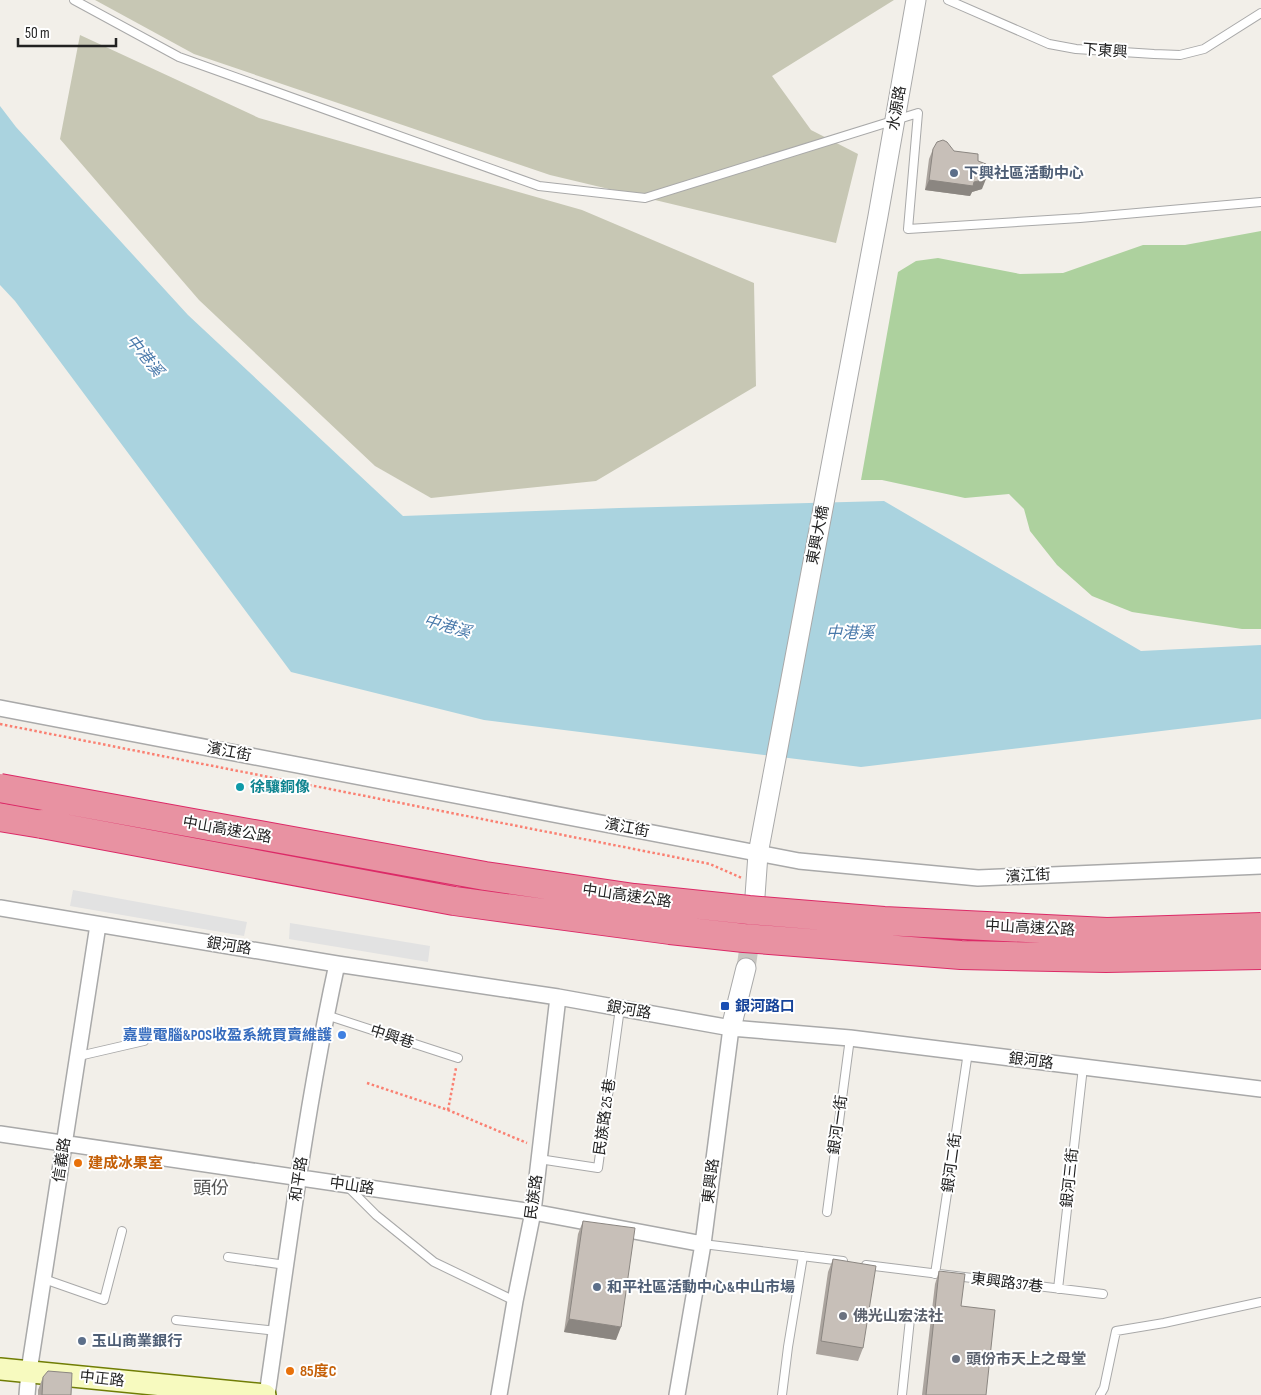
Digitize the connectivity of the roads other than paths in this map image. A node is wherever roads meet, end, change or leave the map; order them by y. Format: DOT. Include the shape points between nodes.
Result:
graph roads {
  1 [pos="74,0"];
  2 [pos="916,0"];
  3 [pos="948,0"];
  4 [pos="1261,14"];
  5 [pos="895,119"];
  6 [pos="1261,202"];
  7 [pos="878,216"];
  8 [pos="0,708"];
  9 [pos="0,788"];
  10 [pos="0,817"];
  11 [pos="758,854"];
  12 [pos="1261,866"];
  13 [pos="756,889"];
  14 [pos="0,908"];
  15 [pos="98,925"];
  16 [pos="1261,927"];
  17 [pos="1261,954"];
  18 [pos="337,964"];
  19 [pos="746,968"];
  20 [pos="558,998"];
  21 [pos="620,1008"];
  22 [pos="326,1015"];
  23 [pos="731,1028"];
  24 [pos="850,1038"];
  25 [pos="144,1041"];
  26 [pos="968,1052"];
  27 [pos="79,1056"];
  28 [pos="458,1058"];
  29 [pos="1082,1067"];
  30 [pos="1261,1089"];
  31 [pos="0,1134"];
  32 [pos="65,1144"];
  33 [pos="540,1154"];
  34 [pos="299,1178"];
  35 [pos="346,1185"];
  36 [pos="533,1212"];
  37 [pos="827,1212"];
  38 [pos="122,1231"];
  39 [pos="703,1244"];
  40 [pos="803,1256"];
  41 [pos="228,1257"];
  42 [pos="850,1262"];
  43 [pos="860,1264"];
  44 [pos="286,1265"];
  45 [pos="935,1274"];
  46 [pos="44,1279"];
  47 [pos="1058,1289"];
  48 [pos="1102,1294"];
  49 [pos="515,1301"];
  50 [pos="1261,1302"];
  51 [pos="910,1319"];
  52 [pos="176,1320"];
  53 [pos="276,1331"];
  54 [pos="0,1368"];
  55 [pos="29,1371"];
  56 [pos="27,1395"];
  57 [pos="266,1395"];
  58 [pos="499,1395"];
  59 [pos="677,1395"];
  60 [pos="782,1395"];
  61 [pos="902,1395"];
  62 [pos="1100,1395"];
  1 -- 5 [label="lane" via="179,57 540,186 645,198"];
  2 -- 5 [label="street, 水源路"];
  3 -- 4 [label="lane, 下東興" via="1049,44 1154,54 1180,55 1204,49"];
  5 -- 6 [label="lane" via="918,113 908,229"];
  5 -- 7 [label="street, 水源路"];
  7 -- 11 [label="street, 東興大橋"];
  8 -- 11 [label="street, 濱江街"];
  9 -- 16 [label="highway, 中山高速公路, bridge" via="485,876 653,900 884,921 1107,932"];
  10 -- 17 [label="highway, 中山高速公路, bridge" via="454,901 679,931 961,955 1106,958"];
  11 -- 12 [label="street, 濱江街" via="799,862 978,878"];
  11 -- 13 [label="street, 東興大橋"];
  14 -- 15 [label="street, 銀河路"];
  15 -- 18 [label="street, 銀河路"];
  15 -- 27 [label="street, 信義路"];
  18 -- 20 [label="street, 銀河路"];
  18 -- 22 [label="street, 和平路"];
  19 -- 23 [label="street, 東興路"];
  20 -- 21 [label="street, 銀河路"];
  20 -- 33 [label="street, 民族路"];
  21 -- 23 [label="street, 銀河路"];
  21 -- 33 [label="lane, 民族路 25 巷" via="598,1168"];
  22 -- 28 [label="lane, 中興巷"];
  22 -- 34 [label="street, 和平路"];
  23 -- 24 [label="street, 銀河路"];
  23 -- 39 [label="street, 東興路"];
  24 -- 26 [label="street, 銀河路"];
  24 -- 37 [label="lane, 銀河一街"];
  25 -- 27 [label="lane"];
  26 -- 29 [label="street, 銀河路"];
  26 -- 45 [label="lane, 銀河二街"];
  27 -- 32 [label="street, 信義路"];
  29 -- 30 [label="street, 銀河路"];
  29 -- 47 [label="lane, 銀河三街"];
  31 -- 32 [label="street, 中山路"];
  32 -- 34 [label="street, 中山路"];
  32 -- 46 [label="street, 信義路"];
  33 -- 36 [label="street, 民族路"];
  34 -- 35 [label="street, 中山路"];
  34 -- 44 [label="street, 和平路"];
  35 -- 36 [label="street, 中山路"];
  35 -- 49 [label="lane" via="376,1215 434,1262"];
  36 -- 39 [label="street, 中山路"];
  36 -- 49 [label="street, 民族路"];
  38 -- 46 [label="lane" via="104,1300"];
  39 -- 40 [label="lane"];
  39 -- 59 [label="street, 東興路"];
  40 -- 42 [label="lane"];
  40 -- 60 [label="lane"];
  41 -- 44 [label="lane"];
  43 -- 45 [label="lane, 東興路37巷"];
  44 -- 53 [label="street, 和平路"];
  45 -- 47 [label="lane, 東興路37巷"];
  46 -- 55 [label="street, 信義路"];
  47 -- 48 [label="lane, 東興路37巷"];
  49 -- 58 [label="street, 民族路"];
  50 -- 62 [label="lane" via="1116,1331"];
  51 -- 61 [label="lane"];
  52 -- 53 [label="lane"];
  53 -- 57 [label="street, 和平路"];
  54 -- 55 [label="main road, 中正路"];
  55 -- 56 [label="street, 信義路"];
  55 -- 57 [label="main road, 中正路"];
}
